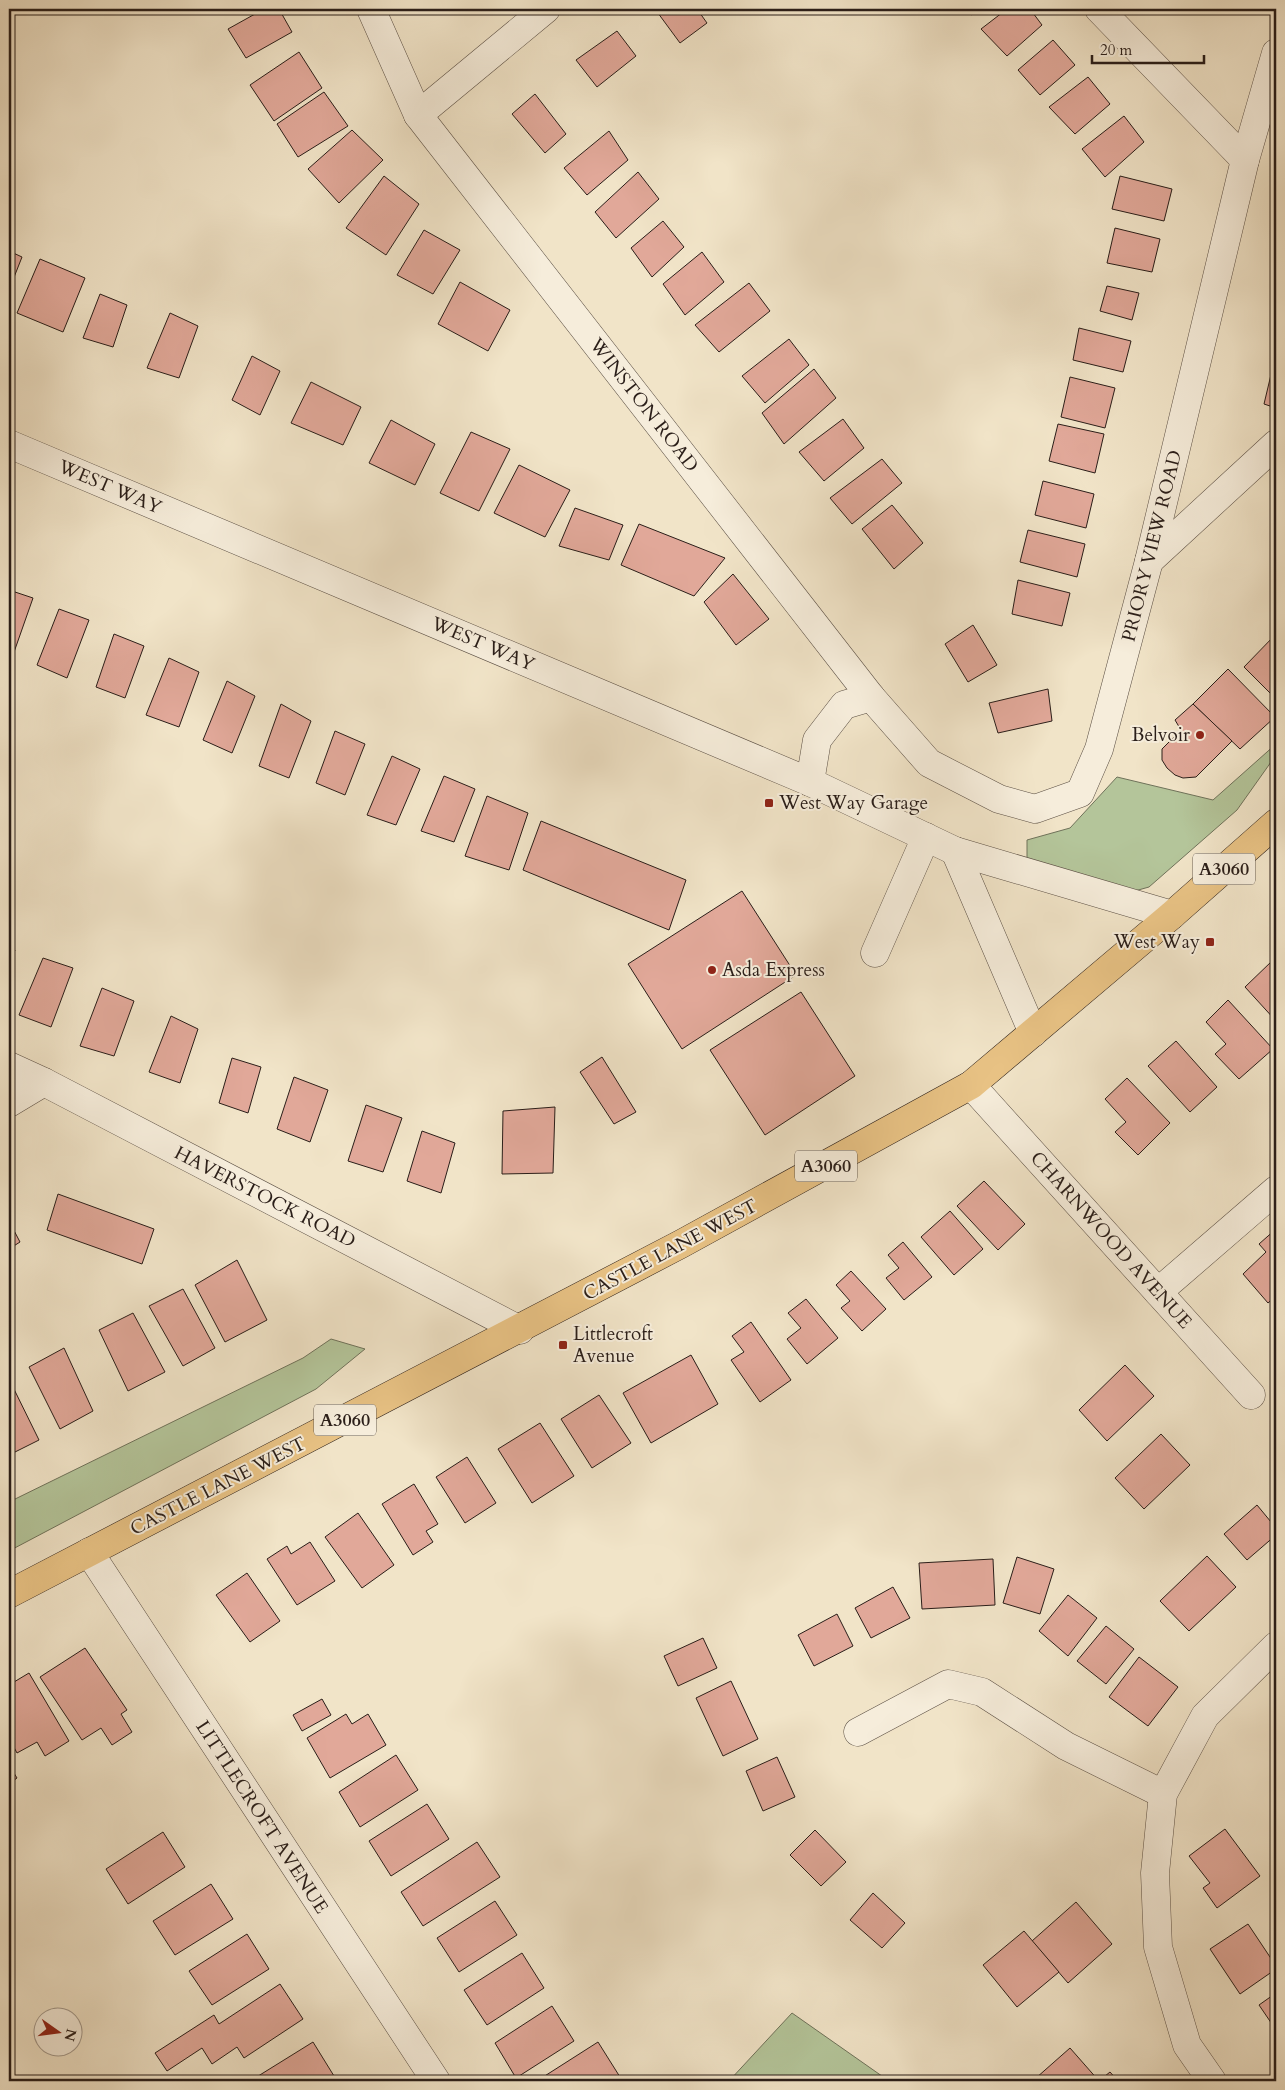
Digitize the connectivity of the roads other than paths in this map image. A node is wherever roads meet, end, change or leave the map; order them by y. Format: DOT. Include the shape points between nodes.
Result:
graph roads {
  1 [pos="371,9"];
  2 [pos="546,9"];
  3 [pos="1099,9"];
  4 [pos="1276,53"];
  5 [pos="418,115"];
  6 [pos="1245,160"];
  7 [pos="9,444"];
  8 [pos="1276,444"];
  9 [pos="1149,561"];
  10 [pos="871,696"];
  11 [pos="810,782"];
  12 [pos="1276,823"];
  13 [pos="926,837"];
  14 [pos="956,850"];
  15 [pos="1172,915"];
  16 [pos="875,954"];
  17 [pos="1033,1033"];
  18 [pos="9,1066"];
  19 [pos="44,1082"];
  20 [pos="971,1085"];
  21 [pos="9,1103"];
  22 [pos="1276,1190"];
  23 [pos="1158,1292"];
  24 [pos="520,1330"];
  25 [pos="1251,1395"];
  26 [pos="89,1552"];
  27 [pos="9,1594"];
  28 [pos="1276,1646"];
  29 [pos="858,1732"];
  30 [pos="1163,1794"];
  31 [pos="436,2081"];
  32 [pos="1212,2081"];
  1 -- 5 [label="street, WINSTON ROAD"];
  2 -- 5 [label="street"];
  3 -- 6 [label="street"];
  4 -- 6 [label="street, PRIORY VIEW ROAD"];
  5 -- 10 [label="street, WINSTON ROAD"];
  6 -- 9 [label="street, PRIORY VIEW ROAD"];
  7 -- 11 [label="street, WEST WAY"];
  8 -- 9 [label="street"];
  9 -- 10 [label="street, PRIORY VIEW ROAD" via="1099,749 1080,792 1035,809 999,799 929,764"];
  10 -- 11 [label="street" via="844,705 817,740"];
  11 -- 13 [label="street, WEST WAY"];
  12 -- 15 [label="main road, CASTLE LANE WEST / A3060"];
  13 -- 14 [label="street, WEST WAY"];
  13 -- 16 [label="street"];
  14 -- 15 [label="street, WEST WAY"];
  14 -- 17 [label="street"];
  15 -- 17 [label="main road, CASTLE LANE WEST / A3060"];
  17 -- 20 [label="main road, CASTLE LANE WEST / A3060"];
  18 -- 19 [label="street, HAVERSTOCK ROAD"];
  19 -- 21 [label="street"];
  19 -- 24 [label="street, HAVERSTOCK ROAD"];
  20 -- 23 [label="street, CHARNWOOD AVENUE"];
  20 -- 24 [label="main road, CASTLE LANE WEST / A3060"];
  22 -- 23 [label="street"];
  23 -- 25 [label="street, CHARNWOOD AVENUE"];
  24 -- 26 [label="main road, CASTLE LANE WEST / A3060"];
  26 -- 27 [label="main road, CASTLE LANE WEST / A3060"];
  26 -- 31 [label="street, LITTLECROFT AVENUE"];
  28 -- 30 [label="street" via="1205,1716"];
  29 -- 30 [label="street" via="948,1684 982,1692 1066,1746"];
  30 -- 32 [label="street" via="1155,1873 1158,1947 1187,2045"];
}
